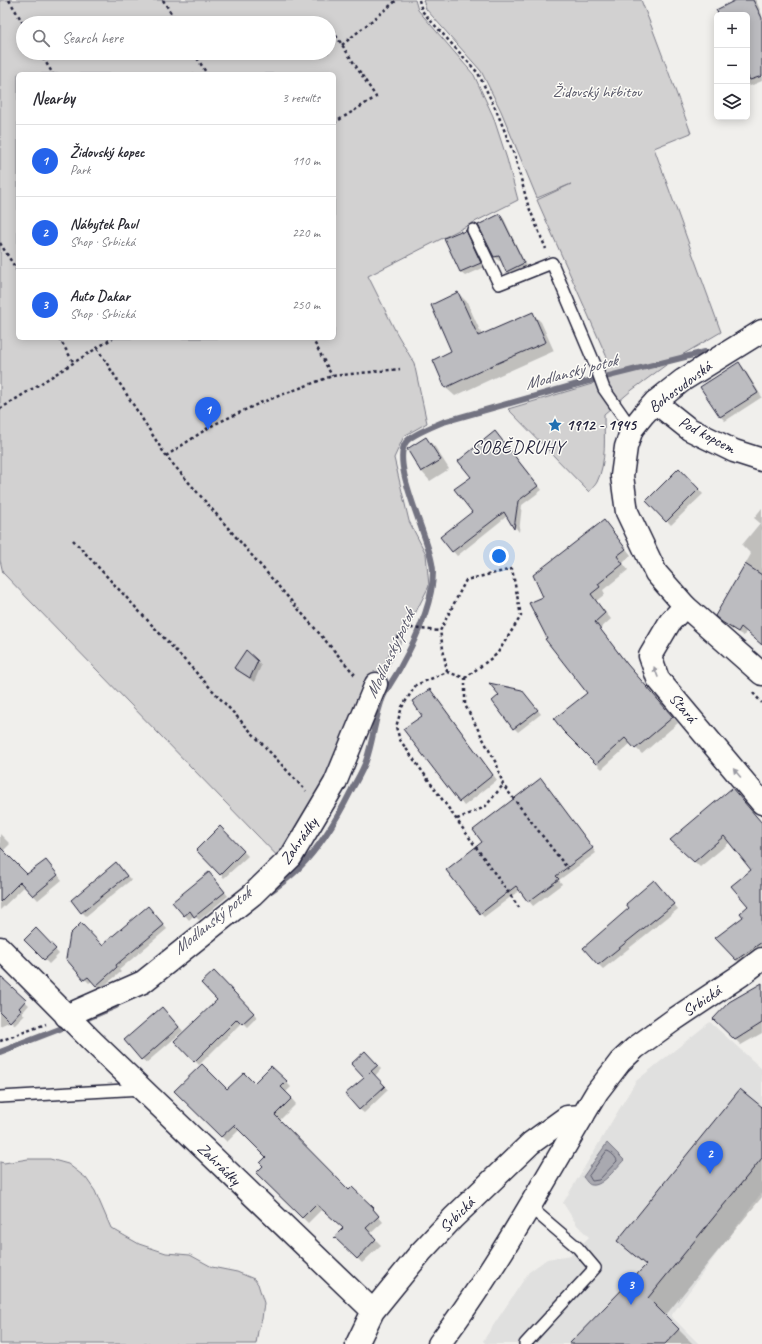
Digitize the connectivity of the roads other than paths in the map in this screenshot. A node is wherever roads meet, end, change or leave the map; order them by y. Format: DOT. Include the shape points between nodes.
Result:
graph roads {
  1 [pos="473,230"];
  2 [pos="762,331"];
  3 [pos="655,402"];
  4 [pos="632,429"];
  5 [pos="762,460"];
  6 [pos="684,606"];
  7 [pos="756,682"];
  8 [pos="376,684"];
  9 [pos="762,802"];
  10 [pos="0,948"];
  11 [pos="762,959"];
  12 [pos="66,1016"];
  13 [pos="142,1089"];
  14 [pos="0,1097"];
  15 [pos="583,1116"];
  16 [pos="530,1207"];
  17 [pos="373,1311"];
  18 [pos="357,1344"];
  19 [pos="439,1344"];
  20 [pos="525,1344"];
  1 -- 4 [label="lane" via="499,284 552,263 604,389"];
  2 -- 3 [label="street, Bohosudovská" via="683,380"];
  3 -- 4 [label="street, Bohosudovská"];
  3 -- 5 [label="street, Pod kopcem" via="689,429 734,451"];
  4 -- 6 [label="street, Bohosudovská" via="626,447 622,476 627,512 656,573"];
  6 -- 7 [label="street, Bohosudovská"];
  9 -- 6 [label="street, Stará, one-way" via="658,678 650,656 670,622"];
  8 -- 12 [label="street, Zahrádky" via="335,783 291,857 252,895 143,982"];
  10 -- 12 [label="street, Zahrádky"];
  11 -- 15 [label="street, Srbická" via="635,1048 610,1074"];
  12 -- 13 [label="street, Zahrádky"];
  13 -- 14 [label="lane"];
  13 -- 17 [label="street, Zahrádky"];
  15 -- 16 [label="street, Srbická"];
  15 -- 17 [label="street, Srbická" via="567,1117 531,1143 421,1252"];
  16 -- 19 [label="street, Srbická" via="492,1269"];
  16 -- 20 [label="lane" via="578,1248 595,1268"];
  17 -- 18 [label="street, Srbická"];
}
